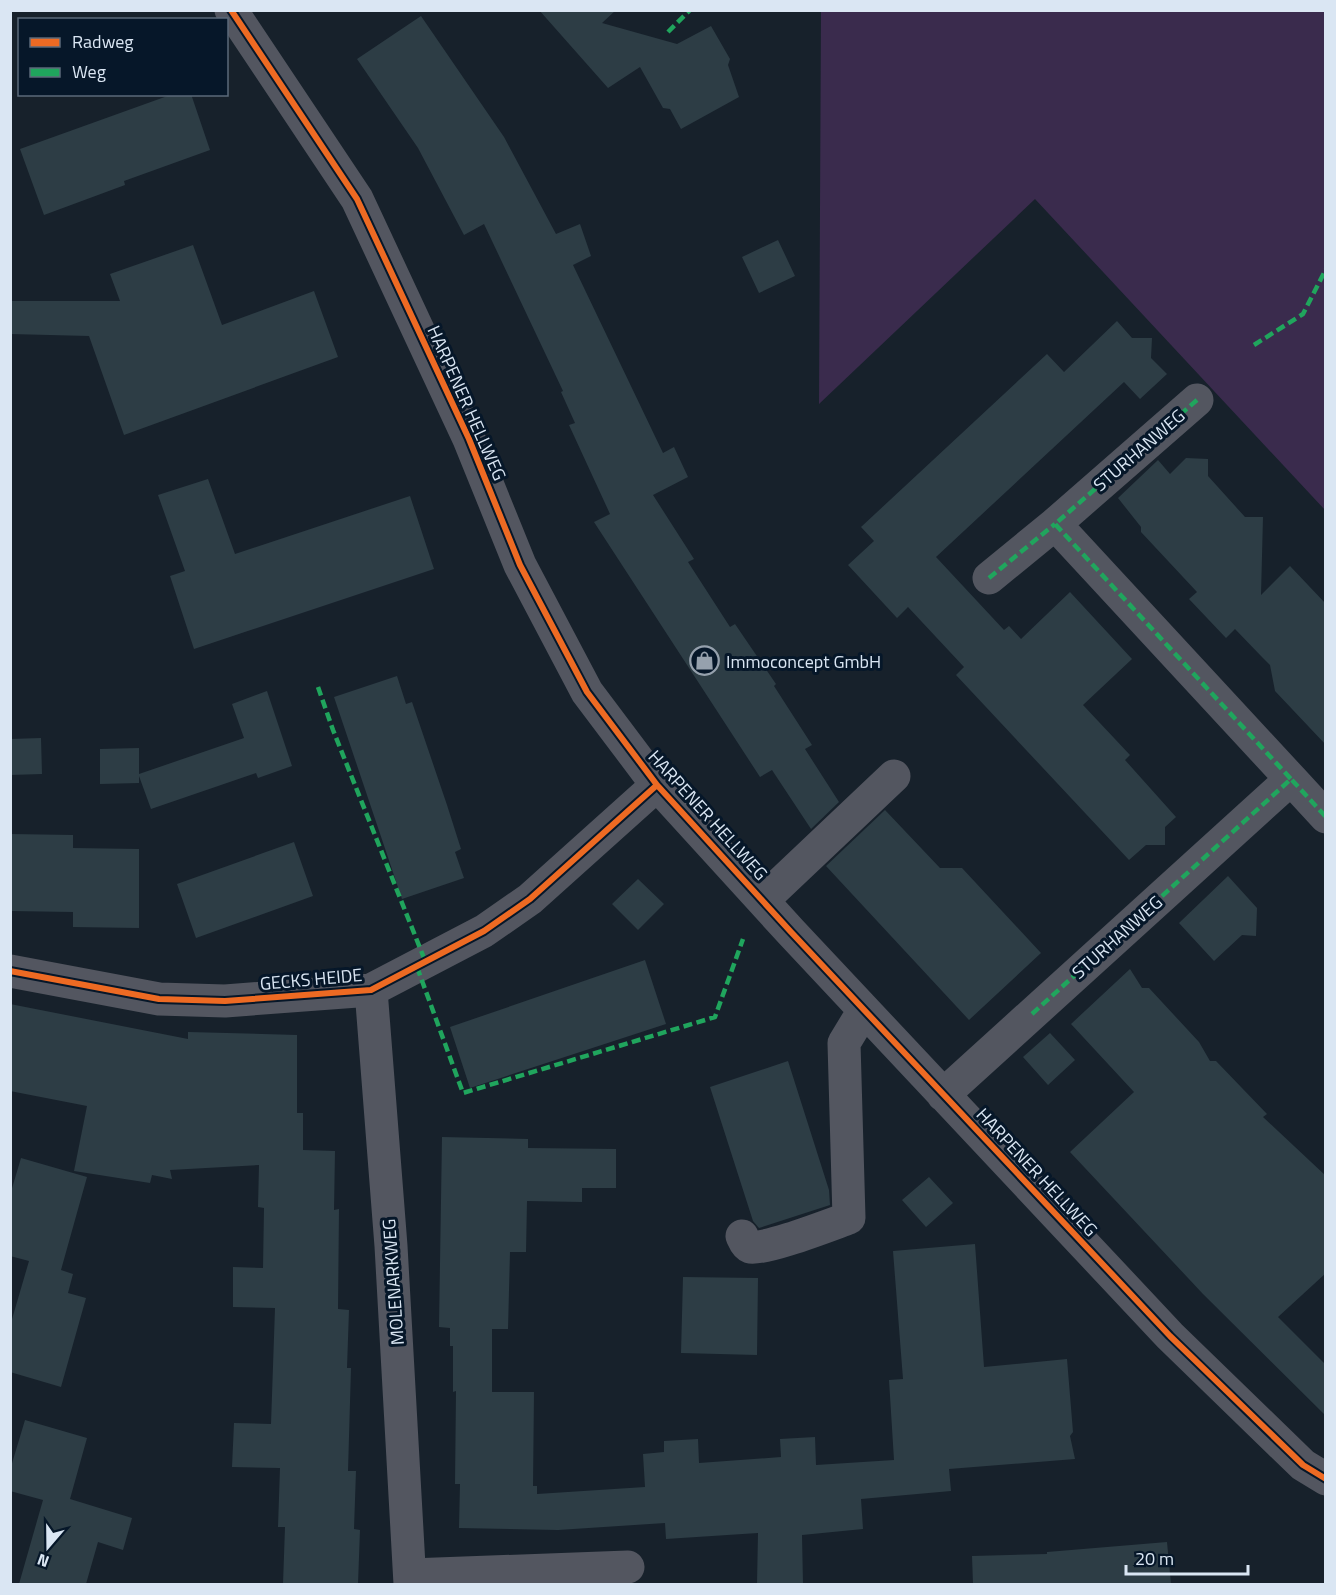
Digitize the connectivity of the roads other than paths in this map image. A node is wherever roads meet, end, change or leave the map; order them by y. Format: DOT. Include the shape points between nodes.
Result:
graph roads {
  1 [pos="231,10"];
  2 [pos="1197,400"];
  3 [pos="1055,524"];
  4 [pos="989,578"];
  5 [pos="894,776"];
  6 [pos="1291,779"];
  7 [pos="657,785"];
  8 [pos="1326,817"];
  9 [pos="763,900"];
  10 [pos="10,971"];
  11 [pos="371,990"];
  12 [pos="864,1010"];
  13 [pos="944,1095"];
  14 [pos="742,1236"];
  15 [pos="1326,1479"];
  16 [pos="628,1567"];
  17 [pos="410,1580"];
  1 -- 7 [label="street, HARPENER HELLWEG" via="357,199 469,440 520,565 587,692"];
  2 -- 3 [label="street, STURHANWEG"];
  3 -- 4 [label="street, STURHANWEG"];
  3 -- 6 [label="street"];
  5 -- 9 [label="street"];
  6 -- 8 [label="street"];
  6 -- 13 [label="street, STURHANWEG"];
  7 -- 9 [label="street, HARPENER HELLWEG"];
  7 -- 11 [label="street, GECKS HEIDE" via="530,899 484,931"];
  9 -- 12 [label="street, HARPENER HELLWEG"];
  10 -- 11 [label="street, GECKS HEIDE" via="159,999 225,1001"];
  11 -- 17 [label="street, MOLENARKWEG" via="391,1245"];
  12 -- 13 [label="street, HARPENER HELLWEG"];
  12 -- 14 [label="street" via="844,1043 849,1218 766,1245 751,1247"];
  13 -- 15 [label="street, HARPENER HELLWEG" via="1170,1336 1303,1465"];
  16 -- 17 [label="street, MOLENARKWEG"];
}
